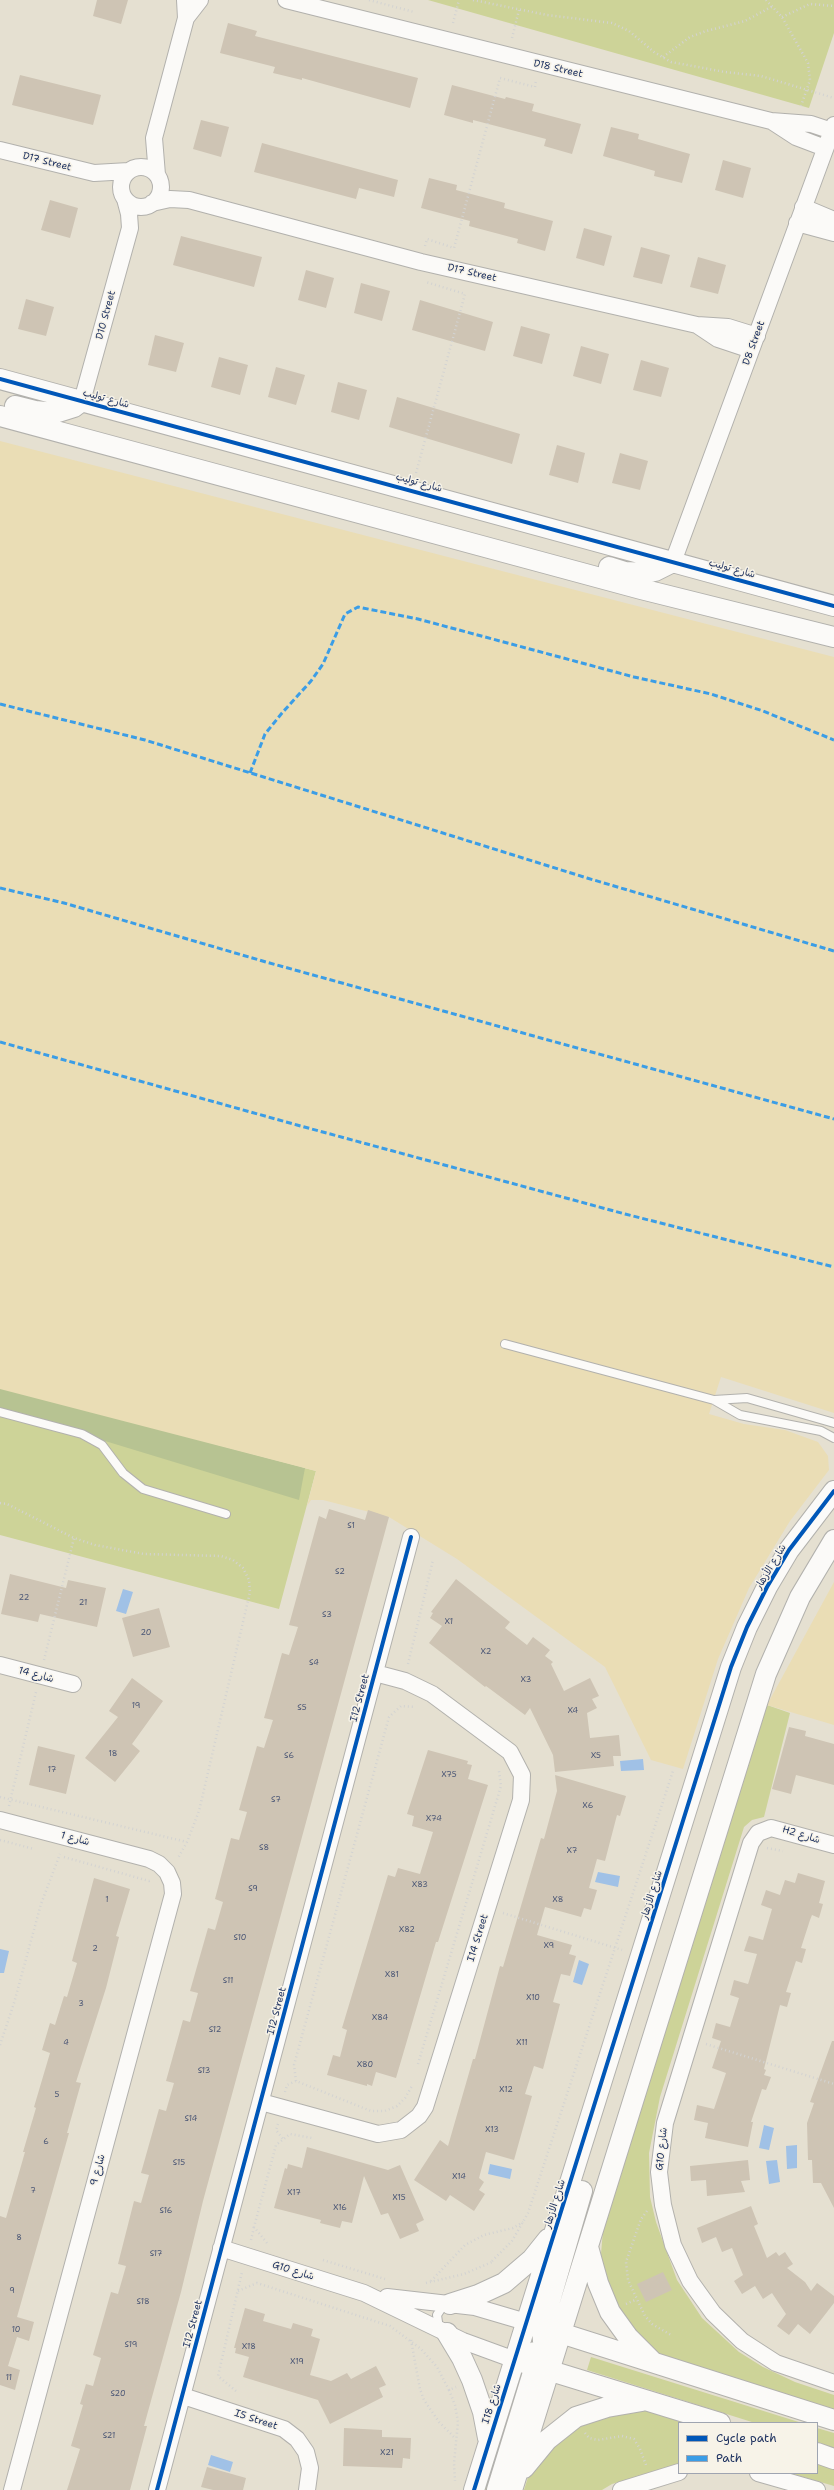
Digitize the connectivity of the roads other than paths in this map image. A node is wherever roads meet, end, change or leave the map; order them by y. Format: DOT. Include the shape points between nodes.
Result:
graph roads {
  1 [pos="185,0"];
  2 [pos="200,0"];
  3 [pos="286,0"];
  4 [pos="186,18"];
  5 [pos="771,121"];
  6 [pos="833,128"];
  7 [pos="154,138"];
  8 [pos="825,148"];
  9 [pos="0,150"];
  10 [pos="132,169"];
  11 [pos="94,173"];
  12 [pos="158,177"];
  13 [pos="124,197"];
  14 [pos="189,200"];
  15 [pos="150,204"];
  16 [pos="803,207"];
  17 [pos="834,220"];
  18 [pos="797,223"];
  19 [pos="130,228"];
  20 [pos="834,233"];
  21 [pos="754,343"];
  22 [pos="0,379"];
  23 [pos="82,401"];
  24 [pos="0,402"];
  25 [pos="0,416"];
  26 [pos="536,560"];
  27 [pos="673,562"];
  28 [pos="834,606"];
  29 [pos="834,637"];
  30 [pos="505,1344"];
  31 [pos="714,1400"];
  32 [pos="0,1412"];
  33 [pos="825,1420"];
  34 [pos="834,1423"];
  35 [pos="821,1431"];
  36 [pos="834,1438"];
  37 [pos="834,1491"];
  38 [pos="226,1514"];
  39 [pos="411,1537"];
  40 [pos="834,1540"];
  41 [pos="0,1665"];
  42 [pos="375,1672"];
  43 [pos="72,1684"];
  44 [pos="0,1820"];
  45 [pos="751,1843"];
  46 [pos="834,1845"];
  47 [pos="168,1872"];
  48 [pos="261,2102"];
  49 [pos="589,2124"];
  50 [pos="556,2228"];
  51 [pos="588,2247"];
  52 [pos="221,2248"];
  53 [pos="364,2293"];
  54 [pos="447,2303"];
  55 [pos="543,2328"];
  56 [pos="443,2331"];
  57 [pos="515,2360"];
  58 [pos="655,2365"];
  59 [pos="542,2368"];
  60 [pos="834,2383"];
  61 [pos="182,2396"];
  62 [pos="647,2400"];
  63 [pos="834,2420"];
  64 [pos="717,2422"];
  65 [pos="489,2441"];
  66 [pos="818,2453"];
  67 [pos="834,2459"];
  68 [pos="678,2472"];
  69 [pos="761,2474"];
  70 [pos="514,2484"];
  71 [pos="464,2487"];
  72 [pos="12,2490"];
  73 [pos="157,2490"];
  74 [pos="307,2490"];
  75 [pos="497,2490"];
  76 [pos="621,2490"];
  77 [pos="817,2490"];
  1 -- 4 [label="street"];
  2 -- 4 [label="street"];
  3 -- 5 [label="street, D18 Street"];
  4 -- 7 [label="street"];
  5 -- 6 [label="street, D18 Street"];
  5 -- 8 [label="street" via="796,137"];
  6 -- 8 [label="street, D8 Street"];
  7 -- 10 [label="street"];
  7 -- 12 [label="street"];
  8 -- 16 [label="street, D8 Street"];
  9 -- 11 [label="street, D17 Street"];
  10 -- 11 [label="street, D17 Street"];
  10 -- 12 [label="street" via="149,169"];
  10 -- 13 [label="street" via="122,184"];
  11 -- 13 [label="street, D17 Street" via="109,182"];
  12 -- 14 [label="street, D17 Street" via="173,191"];
  12 -- 15 [label="street" via="160,192"];
  13 -- 15 [label="street" via="136,206"];
  13 -- 19 [label="street, D10 Street"];
  14 -- 15 [label="street, D17 Street" via="170,199"];
  14 -- 21 [label="street, D17 Street" via="421,262 697,325 718,339"];
  15 -- 19 [label="street, D10 Street"];
  16 -- 17 [label="street"];
  16 -- 18 [label="street, D8 Street"];
  18 -- 20 [label="street"];
  18 -- 21 [label="street, D8 Street"];
  19 -- 23 [label="street, D10 Street"];
  21 -- 27 [label="street, D8 Street"];
  22 -- 23 [label="street, شارع توليب"];
  23 -- 24 [label="street" via="64,411 44,413"];
  23 -- 27 [label="street, شارع توليب"];
  25 -- 26 [label="street"];
  26 -- 27 [label="street" via="544,556 562,554 635,573 655,571"];
  26 -- 29 [label="street"];
  27 -- 28 [label="street, شارع توليب"];
  30 -- 31 [label="lane"];
  31 -- 33 [label="lane" via="747,1398"];
  31 -- 35 [label="lane" via="740,1415"];
  32 -- 38 [label="lane" via="82,1434 102,1445 123,1473 143,1489"];
  33 -- 34 [label="lane"];
  33 -- 35 [label="lane"];
  35 -- 36 [label="lane"];
  37 -- 49 [label="street, شارع الأزهار" via="790,1550 767,1587 747,1626 731,1667"];
  39 -- 42 [label="street, I12 Street"];
  40 -- 51 [label="street" via="800,1597 766,1674"];
  41 -- 43 [label="street, شارع 14"];
  42 -- 48 [label="street, I12 Street"];
  42 -- 48 [label="street, I14 Street" via="405,1681 432,1694 510,1752 519,1767 523,1783 521,1800 425,2106 410,2124 390,2133 367,2133"];
  44 -- 47 [label="street, شارع 1" via="149,1859"];
  45 -- 46 [label="street, H2 شارع" via="758,1833 771,1828"];
  45 -- 60 [label="street, G10 شارع" via="661,2139 659,2172 662,2205 672,2244 690,2281 713,2313 742,2341 776,2363"];
  47 -- 72 [label="street, شارع 9" via="173,1894"];
  48 -- 52 [label="street, I12 Street"];
  49 -- 50 [label="street, شارع الأزهار"];
  49 -- 55 [label="street" via="587,2161 580,2199"];
  50 -- 54 [label="street" via="532,2259 504,2283 478,2296"];
  50 -- 55 [label="street, شارع الأزهار"];
  51 -- 55 [label="street"];
  51 -- 58 [label="street" via="598,2283 610,2312 628,2337"];
  52 -- 53 [label="street, G10 شارع"];
  52 -- 61 [label="street, I12 Street"];
  53 -- 54 [label="street, G10 شارع"];
  53 -- 56 [label="street, G10 شارع"];
  54 -- 55 [label="street, G10 شارع" via="488,2310"];
  54 -- 56 [label="lane" via="437,2315"];
  55 -- 57 [label="street, I18 شارع"];
  55 -- 58 [label="street, G10 شارع"];
  55 -- 59 [label="street"];
  55 -- 59 [label="street" via="532,2330"];
  56 -- 57 [label="street, G10 شارع"];
  56 -- 65 [label="street" via="462,2358 472,2380 483,2412"];
  57 -- 59 [label="street, G10 شارع"];
  57 -- 65 [label="street, I18 شارع"];
  58 -- 63 [label="street, G10 شارع"];
  59 -- 62 [label="street, G10 شارع"];
  59 -- 70 [label="street"];
  59 -- 75 [label="street"];
  61 -- 73 [label="street, I12 Street"];
  61 -- 74 [label="street, I5 Street" via="284,2429 297,2439 306,2452 310,2468"];
  62 -- 64 [label="street, G10 شارع"];
  62 -- 70 [label="street" via="607,2407 576,2417 547,2440"];
  65 -- 71 [label="street, I18 شارع"];
  66 -- 67 [label="street"];
  68 -- 76 [label="street"];
  69 -- 77 [label="street"];
}
